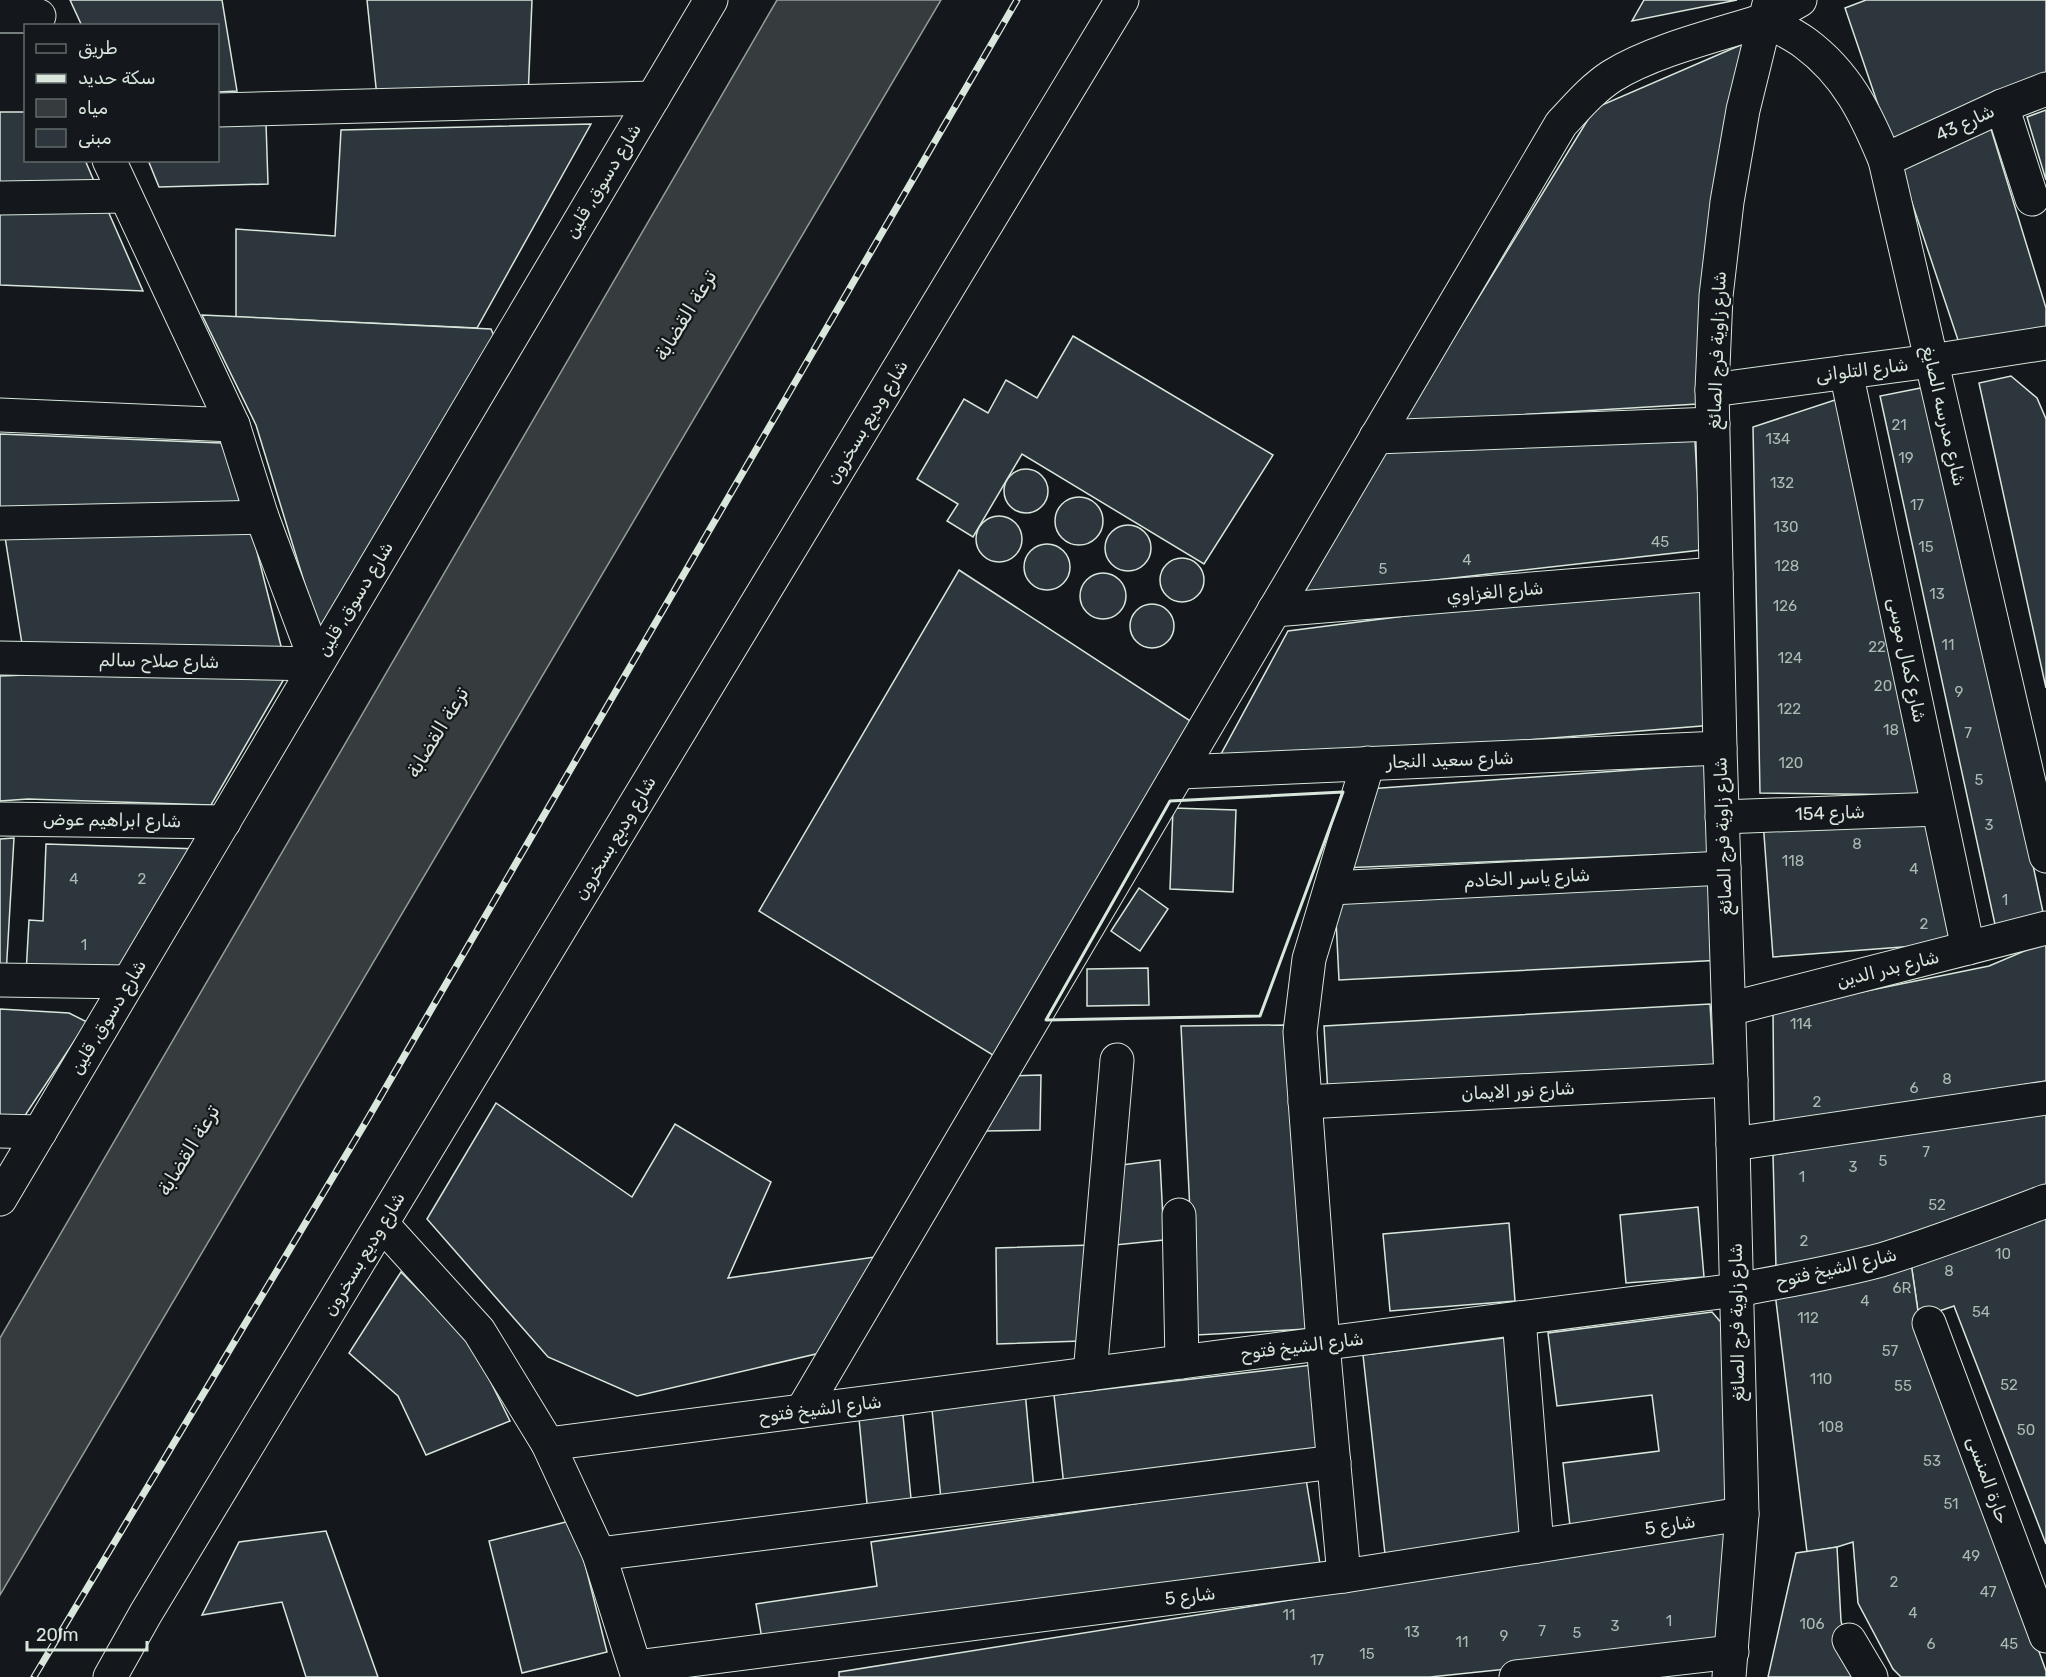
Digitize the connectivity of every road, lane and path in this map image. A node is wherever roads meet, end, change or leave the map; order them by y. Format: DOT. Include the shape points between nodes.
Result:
graph roads {
  1 [pos="711,0"];
  2 [pos="1122,0"];
  3 [pos="1800,0"];
  4 [pos="1768,10"];
  5 [pos="38,14"];
  6 [pos="0,16"];
  7 [pos="2046,88"];
  8 [pos="653,98"];
  9 [pos="2002,106"];
  10 [pos="219,110"];
  11 [pos="1885,160"];
  12 [pos="110,162"];
  13 [pos="125,196"];
  14 [pos="0,198"];
  15 [pos="2032,199"];
  16 [pos="2043,353"];
  17 [pos="1931,361"];
  18 [pos="1846,372"];
  19 [pos="1713,390"];
  20 [pos="0,415"];
  21 [pos="1713,424"];
  22 [pos="233,425"];
  23 [pos="1376,437"];
  24 [pos="262,517"];
  25 [pos="0,523"];
  26 [pos="1716,574"];
  27 [pos="1274,610"];
  28 [pos="0,658"];
  29 [pos="317,664"];
  30 [pos="1720,748"];
  31 [pos="1368,763"];
  32 [pos="1180,772"];
  33 [pos="1938,809"];
  34 [pos="1722,817"];
  35 [pos="0,819"];
  36 [pos="224,822"];
  37 [pos="2046,856"];
  38 [pos="1724,868"];
  39 [pos="1331,888"];
  40 [pos="2046,928"];
  41 [pos="1968,948"];
  42 [pos="0,980"];
  43 [pos="128,982"];
  44 [pos="1729,1009"];
  45 [pos="1117,1060"];
  46 [pos="1731,1080"];
  47 [pos="2046,1098"];
  48 [pos="1305,1102"];
  49 [pos="0,1131"];
  50 [pos="40,1132"];
  51 [pos="1733,1144"];
  52 [pos="0,1199"];
  53 [pos="2046,1201"];
  54 [pos="1179,1215"];
  55 [pos="382,1224"];
  56 [pos="1736,1290"];
  57 [pos="1519,1318"];
  58 [pos="1929,1323"];
  59 [pos="1323,1344"];
  60 [pos="1182,1362"];
  61 [pos="1090,1374"];
  62 [pos="802,1411"];
  63 [pos="548,1444"];
  64 [pos="1334,1462"];
  65 [pos="1742,1514"];
  66 [pos="1537,1546"];
  67 [pos="599,1554"];
  68 [pos="1344,1576"];
  69 [pos="2046,1636"];
  70 [pos="1849,1640"];
  71 [pos="1731,1664"];
  72 [pos="637,1672"];
  73 [pos="110,1677"];
  74 [pos="1516,1677"];
  75 [pos="1871,1677"];
  1 -- 8 [label="street, شارع دسوق, قلين"];
  2 -- 55 [label="street, شارع وديع بسخرون"];
  3 -- 4 [label="street"];
  4 -- 11 [label="street, شارع مدرسه الصايغ" via="1840,76 1866,115"];
  4 -- 19 [label="street, شارع زاوية فرج الصائغ" via="1743,110 1727,202 1716,296"];
  4 -- 23 [label="street" via="1643,60 1612,77 1561,124"];
  5 -- 6 [label="street"];
  7 -- 9 [label="street, شارع 43"];
  8 -- 10 [label="street"];
  8 -- 29 [label="street, شارع دسوق, قلين"];
  9 -- 11 [label="street, شارع 43"];
  9 -- 15 [label="street"];
  11 -- 17 [label="street, شارع مدرسه الصايغ"];
  12 -- 13 [label="street"];
  13 -- 14 [label="street"];
  13 -- 22 [label="street"];
  16 -- 17 [label="street, شارع التلوانى"];
  17 -- 18 [label="street, شارع التلوانى"];
  17 -- 37 [label="street, شارع مدرسه الصايغ"];
  18 -- 19 [label="street, شارع التلوانى"];
  18 -- 33 [label="street, شارع كمال موسى"];
  19 -- 21 [label="street, شارع زاوية فرج الصائغ"];
  20 -- 22 [label="street"];
  21 -- 23 [label="street"];
  21 -- 26 [label="street, شارع زاوية فرج الصائغ"];
  22 -- 24 [label="street"];
  23 -- 27 [label="street"];
  24 -- 25 [label="street"];
  24 -- 29 [label="street"];
  26 -- 27 [label="street, شارع الغزاوي"];
  26 -- 30 [label="street, شارع زاوية فرج الصائغ"];
  27 -- 32 [label="street"];
  28 -- 29 [label="street, شارع صلاح سالم"];
  29 -- 36 [label="street, شارع دسوق, قلين"];
  30 -- 31 [label="street, شارع سعيد النجار"];
  30 -- 34 [label="street, شارع زاوية فرج الصائغ"];
  31 -- 32 [label="street, شارع سعيد النجار"];
  31 -- 39 [label="street"];
  32 -- 62 [label="street"];
  33 -- 34 [label="street, شارع 154"];
  33 -- 41 [label="street, شارع كمال موسى"];
  34 -- 38 [label="street, شارع زاوية فرج الصائغ"];
  35 -- 36 [label="street, شارع ابراهيم عوض"];
  36 -- 43 [label="street, شارع دسوق, قلين"];
  38 -- 39 [label="street, شارع ياسر الخادم"];
  38 -- 44 [label="street, شارع زاوية فرج الصائغ"];
  39 -- 48 [label="street" via="1309,959 1300,1032"];
  40 -- 41 [label="street, شارع بدر الدين"];
  41 -- 44 [label="street, شارع بدر الدين"];
  42 -- 43 [label="street"];
  43 -- 50 [label="street, شارع دسوق, قلين"];
  44 -- 46 [label="street, شارع زاوية فرج الصائغ"];
  45 -- 61 [label="street"];
  46 -- 48 [label="street, شارع نور الايمان"];
  46 -- 51 [label="street, شارع زاوية فرج الصائغ"];
  47 -- 51 [label="street"];
  48 -- 59 [label="street"];
  49 -- 50 [label="street"];
  50 -- 52 [label="street, شارع دسوق, قلين"];
  51 -- 56 [label="street, شارع زاوية فرج الصائغ"];
  53 -- 56 [label="street, شارع الشيخ فتوح" via="1880,1260"];
  54 -- 60 [label="street"];
  55 -- 63 [label="street" via="479,1332"];
  55 -- 73 [label="street, شارع وديع بسخرون"];
  56 -- 57 [label="street, شارع الشيخ فتوح"];
  56 -- 65 [label="street, شارع زاوية فرج الصائغ"];
  57 -- 59 [label="street, شارع الشيخ فتوح"];
  57 -- 66 [label="street"];
  58 -- 69 [label="street, حارة المنسى"];
  59 -- 60 [label="street, شارع الشيخ فتوح"];
  59 -- 64 [label="street"];
  60 -- 61 [label="street, شارع الشيخ فتوح"];
  61 -- 62 [label="street, شارع الشيخ فتوح"];
  62 -- 63 [label="street, شارع الشيخ فتوح"];
  63 -- 67 [label="street"];
  64 -- 67 [label="street"];
  64 -- 68 [label="street"];
  65 -- 66 [label="street, شارع 5"];
  65 -- 71 [label="street, شارع زاوية فرج الصائغ"];
  66 -- 68 [label="street, شارع 5"];
  67 -- 72 [label="street"];
  68 -- 72 [label="street, شارع 5"];
  70 -- 75 [label="street"];
  71 -- 74 [label="street"];
}
